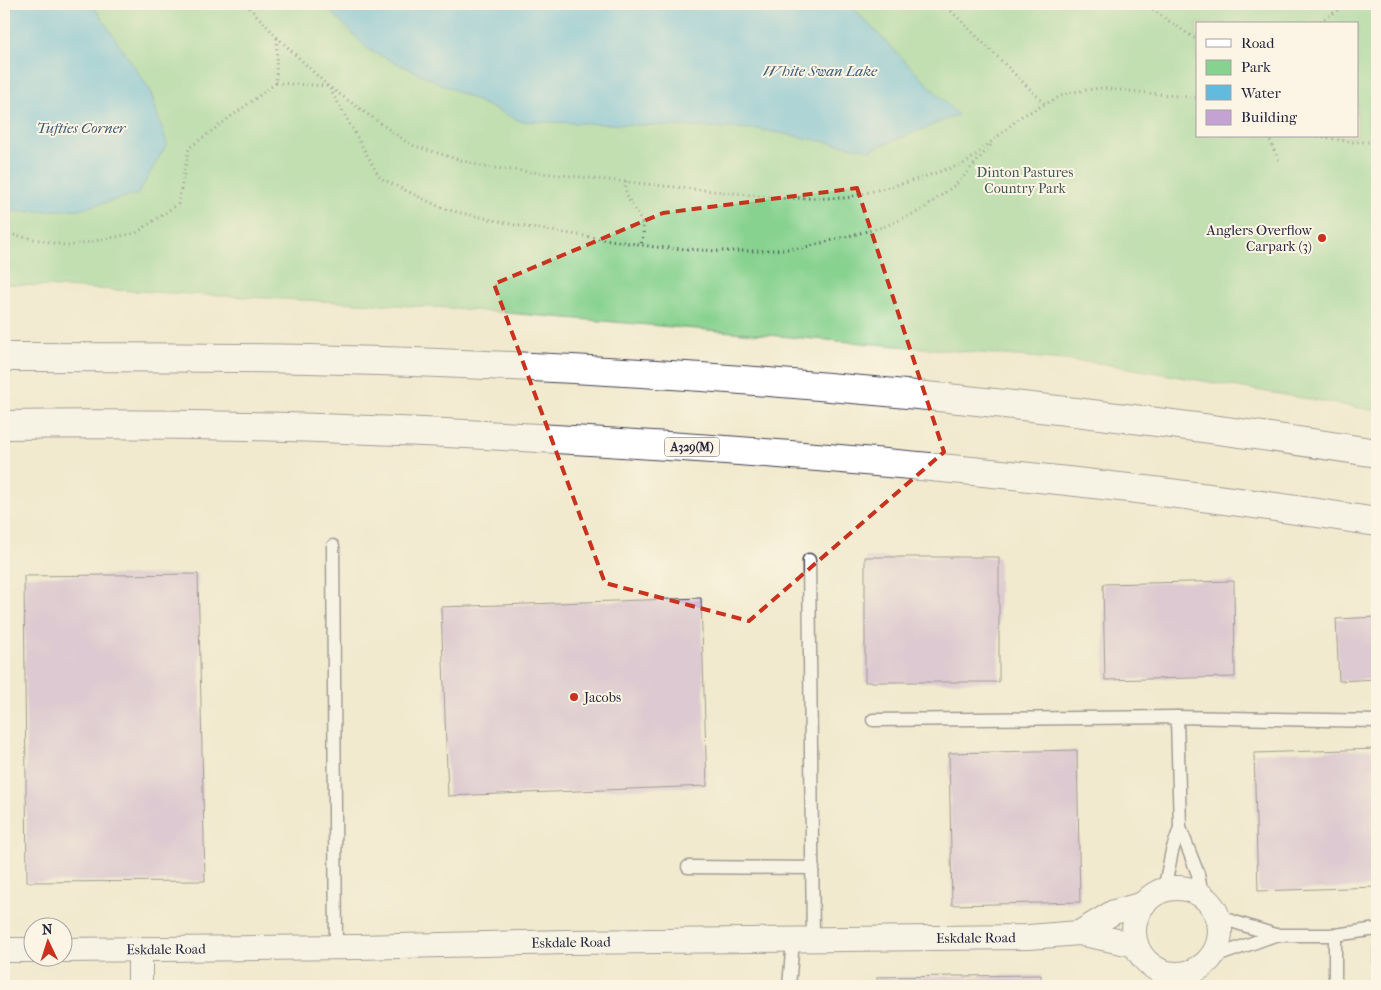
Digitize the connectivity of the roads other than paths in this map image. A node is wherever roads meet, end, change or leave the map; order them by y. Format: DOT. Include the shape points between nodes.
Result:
graph roads {
  1 [pos="4,357"];
  2 [pos="4,425"];
  3 [pos="1377,453"];
  4 [pos="1377,522"];
  5 [pos="333,546"];
  6 [pos="809,560"];
  7 [pos="1178,717"];
  8 [pos="873,720"];
  9 [pos="1377,721"];
  10 [pos="1180,828"];
  11 [pos="688,867"];
  12 [pos="813,868"];
  13 [pos="1164,890"];
  14 [pos="1202,895"];
  15 [pos="1143,904"];
  16 [pos="1219,917"];
  17 [pos="1377,929"];
  18 [pos="1079,933"];
  19 [pos="1275,935"];
  20 [pos="1335,935"];
  21 [pos="803,941"];
  22 [pos="1136,945"];
  23 [pos="336,948"];
  24 [pos="140,949"];
  25 [pos="4,950"];
  26 [pos="22,950"];
  27 [pos="72,950"];
  28 [pos="1201,971"];
  29 [pos="1154,977"];
  30 [pos="140,986"];
  31 [pos="789,986"];
  32 [pos="1335,986"];
  1 -- 3 [label="highway" via="312,359 580,370 752,382 1113,416"];
  2 -- 4 [label="highway, A329(M)" via="195,425 548,437 922,465 1080,481"];
  5 -- 23 [label="lane"];
  6 -- 12 [label="lane"];
  7 -- 8 [label="lane"];
  7 -- 9 [label="lane"];
  7 -- 10 [label="lane"];
  10 -- 13 [label="lane"];
  10 -- 14 [label="lane" via="1198,874"];
  11 -- 12 [label="lane"];
  12 -- 21 [label="lane"];
  13 -- 14 [label="street" via="1183,888"];
  13 -- 15 [label="street"];
  14 -- 16 [label="street"];
  15 -- 18 [label="street" via="1114,912"];
  15 -- 22 [label="street" via="1134,924"];
  16 -- 19 [label="lane"];
  16 -- 28 [label="street" via="1221,932 1218,945"];
  17 -- 20 [label="lane"];
  18 -- 21 [label="street, Eskdale Road" via="1029,937"];
  18 -- 22 [label="street"];
  19 -- 20 [label="lane"];
  19 -- 28 [label="lane"];
  20 -- 32 [label="lane"];
  21 -- 23 [label="street, Eskdale Road" via="566,942"];
  21 -- 31 [label="lane"];
  22 -- 29 [label="street"];
  23 -- 24 [label="street, Eskdale Road"];
  24 -- 27 [label="street, Eskdale Road"];
  24 -- 30 [label="street"];
  25 -- 26 [label="street"];
  28 -- 29 [label="street" via="1164,972"];
}
